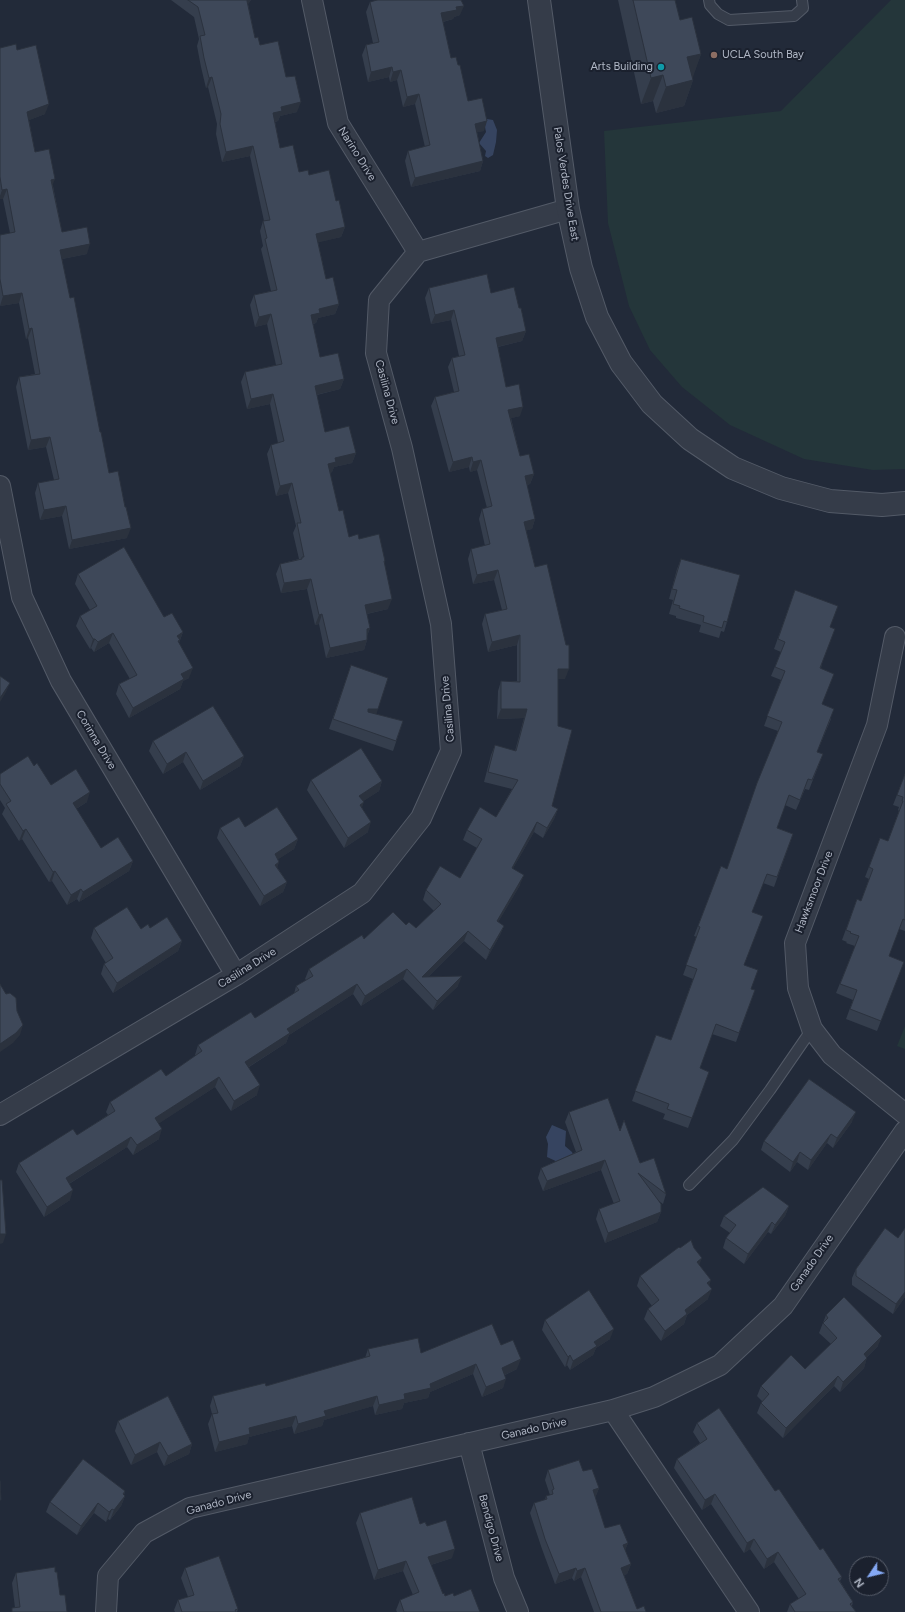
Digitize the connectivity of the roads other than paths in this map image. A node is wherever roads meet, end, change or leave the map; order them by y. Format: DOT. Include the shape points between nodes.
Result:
graph roads {
  1 [pos="312,0"];
  2 [pos="539,0"];
  3 [pos="709,0"];
  4 [pos="802,0"];
  5 [pos="568,209"];
  6 [pos="418,252"];
  7 [pos="0,486"];
  8 [pos="905,503"];
  9 [pos="895,637"];
  10 [pos="236,975"];
  11 [pos="812,1029"];
  12 [pos="905,1114"];
  13 [pos="0,1115"];
  14 [pos="905,1131"];
  15 [pos="689,1185"];
  16 [pos="613,1410"];
  17 [pos="469,1443"];
  18 [pos="106,1612"];
  19 [pos="518,1612"];
  20 [pos="749,1612"];
  1 -- 6 [label="street, Narino Drive" via="338,123"];
  2 -- 5 [label="street, Palos Verdes Drive East"];
  3 -- 4 [label="lane" via="718,14 729,20 794,16 803,8"];
  5 -- 6 [label="street"];
  5 -- 8 [label="street, Palos Verdes Drive East" via="581,268 597,317 621,363 652,404 690,439 733,468 781,488 830,501 882,505"];
  6 -- 10 [label="street, Casilina Drive" via="379,300 376,353 402,448 441,624 451,751 421,818 362,893"];
  7 -- 10 [label="street, Corinna Drive" via="22,597 61,681"];
  9 -- 11 [label="street, Hawksmoor Drive" via="877,725 795,942 798,988"];
  10 -- 13 [label="street, Casilina Drive"];
  11 -- 12 [label="street, Hawksmoor Drive" via="832,1056"];
  11 -- 15 [label="lane" via="733,1140"];
  14 -- 16 [label="street, Ganado Drive" via="783,1306 720,1366 654,1397"];
  16 -- 17 [label="street, Ganado Drive"];
  16 -- 20 [label="street"];
  17 -- 18 [label="street, Ganado Drive" via="190,1508 144,1533 108,1576"];
  17 -- 19 [label="street, Bendigo Drive" via="504,1578"];
}
